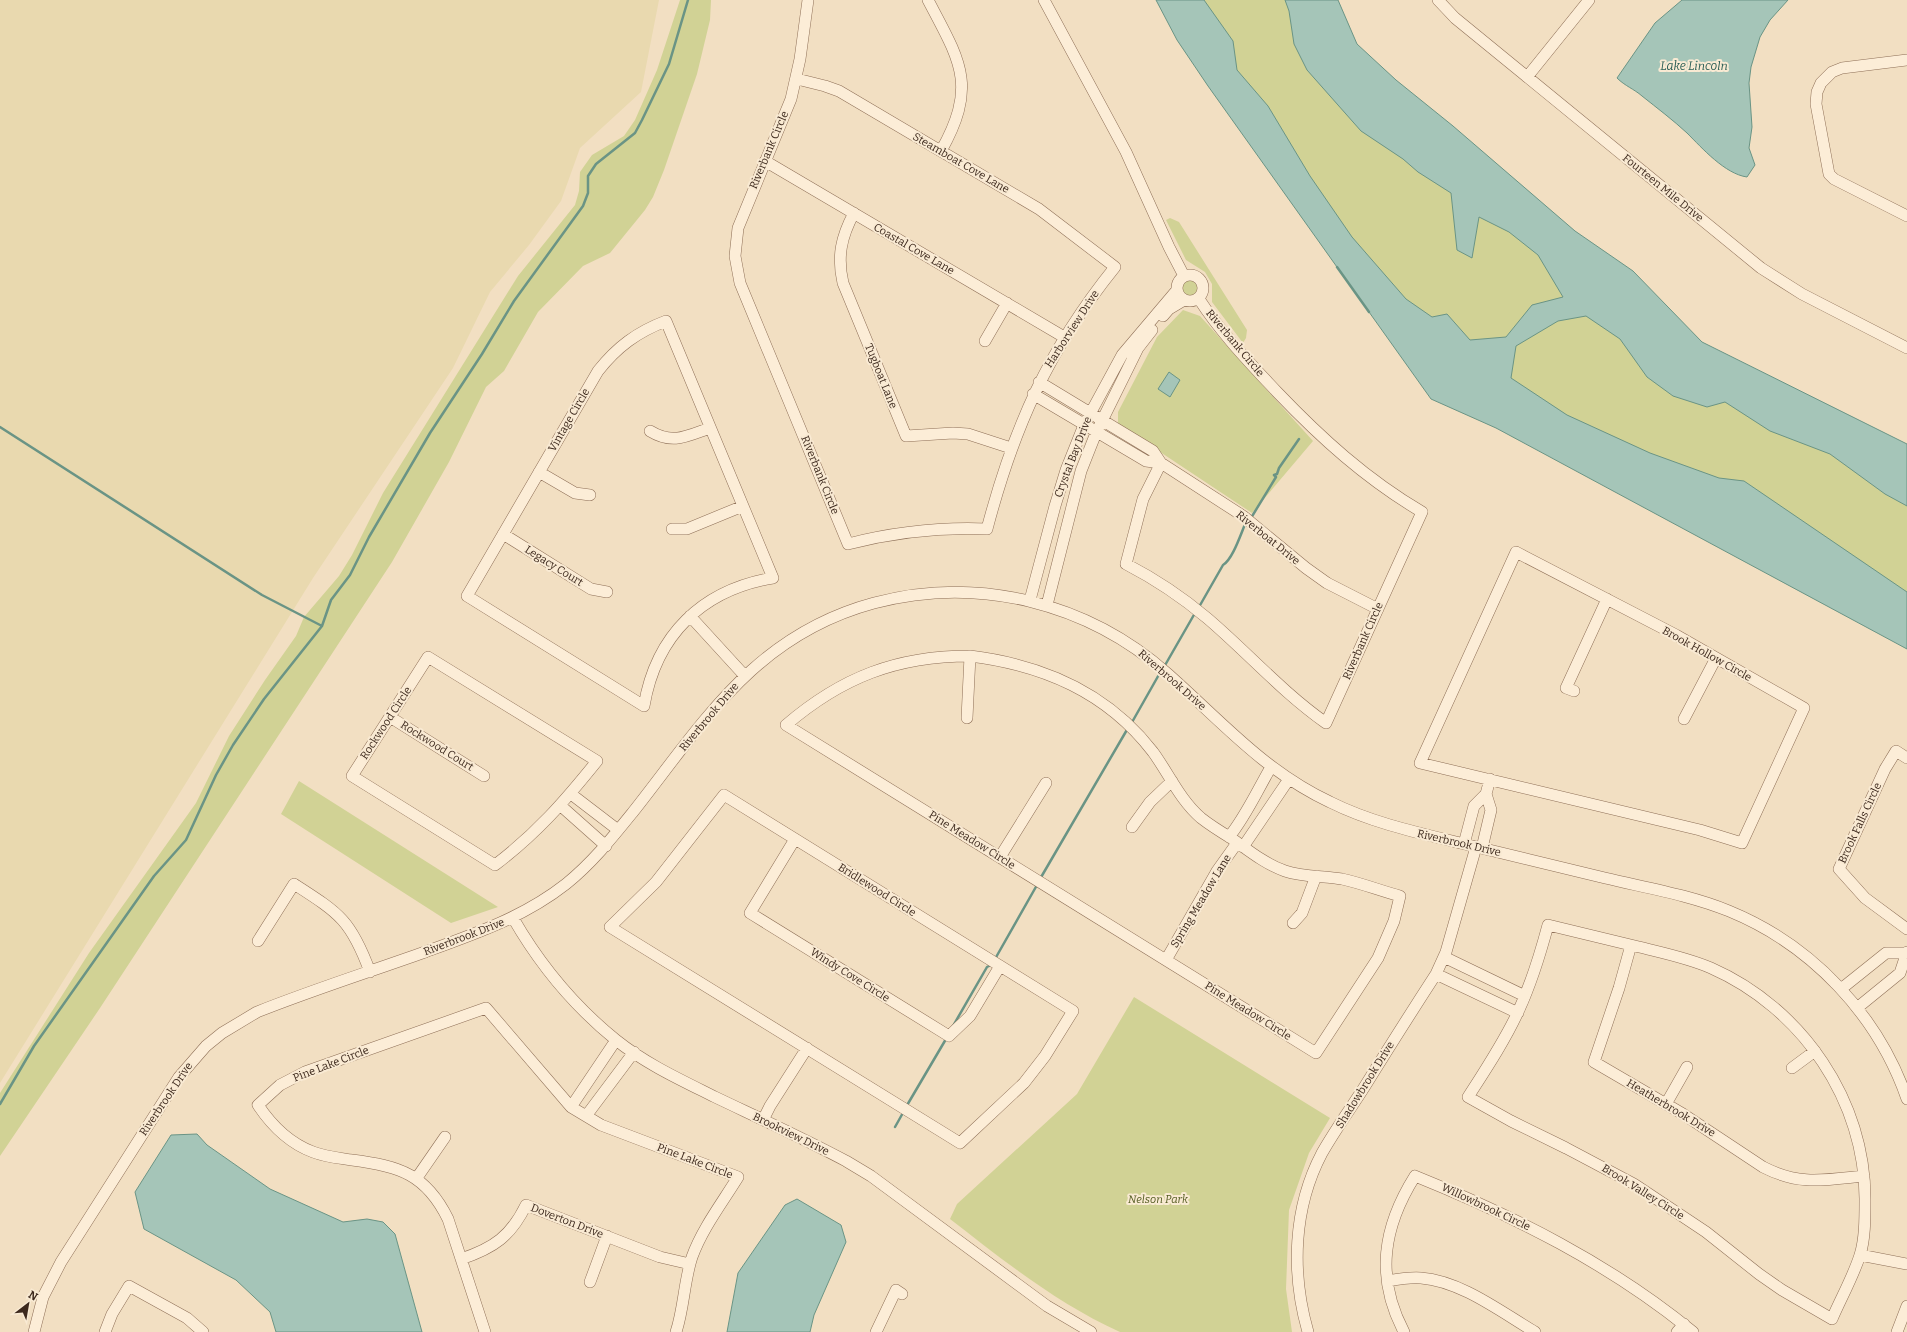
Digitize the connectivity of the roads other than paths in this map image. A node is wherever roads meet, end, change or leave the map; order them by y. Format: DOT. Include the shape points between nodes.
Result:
graph roads {
  1 [pos="808,0"];
  2 [pos="928,0"];
  3 [pos="1044,0"];
  4 [pos="1438,0"];
  5 [pos="1589,0"];
  6 [pos="1907,60"];
  7 [pos="1527,77"];
  8 [pos="797,78"];
  9 [pos="941,151"];
  10 [pos="765,161"];
  11 [pos="854,213"];
  12 [pos="1907,216"];
  13 [pos="1115,267"];
  14 [pos="1184,276"];
  15 [pos="1177,290"];
  16 [pos="1199,299"];
  17 [pos="1184,300"];
  18 [pos="1007,303"];
  19 [pos="1064,337"];
  20 [pos="985,341"];
  21 [pos="1907,348"];
  22 [pos="1039,382"];
  23 [pos="1033,394"];
  24 [pos="1090,413"];
  25 [pos="1103,420"];
  26 [pos="1084,425"];
  27 [pos="710,428"];
  28 [pos="650,431"];
  29 [pos="1096,433"];
  30 [pos="1011,448"];
  31 [pos="1161,463"];
  32 [pos="539,472"];
  33 [pos="590,495"];
  34 [pos="743,506"];
  35 [pos="672,529"];
  36 [pos="503,534"];
  37 [pos="607,592"];
  38 [pos="1606,599"];
  39 [pos="1030,600"];
  40 [pos="1047,605"];
  41 [pos="1378,609"];
  42 [pos="690,616"];
  43 [pos="970,656"];
  44 [pos="1716,658"];
  45 [pos="744,675"];
  46 [pos="1574,692"];
  47 [pos="390,717"];
  48 [pos="967,718"];
  49 [pos="1684,719"];
  50 [pos="1907,758"];
  51 [pos="1272,768"];
  52 [pos="484,776"];
  53 [pos="1289,779"];
  54 [pos="1490,779"];
  55 [pos="1172,781"];
  56 [pos="1046,783"];
  57 [pos="571,794"];
  58 [pos="1486,794"];
  59 [pos="561,806"];
  60 [pos="587,806"];
  61 [pos="1244,817"];
  62 [pos="575,819"];
  63 [pos="1132,827"];
  64 [pos="1257,827"];
  65 [pos="618,830"];
  66 [pos="795,839"];
  67 [pos="1236,842"];
  68 [pos="1464,844"];
  69 [pos="606,846"];
  70 [pos="1479,847"];
  71 [pos="1000,858"];
  72 [pos="1316,876"];
  73 [pos="513,918"];
  74 [pos="1293,923"];
  75 [pos="1907,929"];
  76 [pos="258,941"];
  77 [pos="1631,945"];
  78 [pos="1906,952"];
  79 [pos="1444,957"];
  80 [pos="1166,960"];
  81 [pos="1000,966"];
  82 [pos="370,972"];
  83 [pos="1436,974"];
  84 [pos="1841,989"];
  85 [pos="1525,996"];
  86 [pos="1857,1008"];
  87 [pos="1518,1013"];
  88 [pos="616,1040"];
  89 [pos="807,1048"];
  90 [pos="1815,1050"];
  91 [pos="634,1052"];
  92 [pos="1688,1066"];
  93 [pos="1792,1068"];
  94 [pos="584,1088"];
  95 [pos="599,1099"];
  96 [pos="1907,1099"];
  97 [pos="1666,1104"];
  98 [pos="571,1107"];
  99 [pos="586,1116"];
  100 [pos="763,1120"];
  101 [pos="446,1137"];
  102 [pos="1864,1176"];
  103 [pos="416,1179"];
  104 [pos="607,1236"];
  105 [pos="1860,1255"];
  106 [pos="462,1259"];
  107 [pos="690,1264"];
  108 [pos="1907,1264"];
  109 [pos="1388,1281"];
  110 [pos="590,1282"];
  111 [pos="902,1294"];
  112 [pos="1907,1306"];
  113 [pos="1680,1328"];
  114 [pos="34,1332"];
  115 [pos="105,1332"];
  116 [pos="202,1332"];
  117 [pos="485,1332"];
  118 [pos="676,1332"];
  119 [pos="876,1332"];
  120 [pos="1091,1332"];
  121 [pos="1308,1332"];
  122 [pos="1404,1332"];
  123 [pos="1535,1332"];
  124 [pos="1693,1332"];
  125 [pos="1897,1332"];
  1 -- 8 [label="street, Riverbank Circle"];
  2 -- 9 [label="street" via="952,46 961,73 962,88 957,117"];
  3 -- 14 [label="street" via="1126,152"];
  4 -- 7 [label="street, Fourteen Mile Drive" via="1455,18"];
  5 -- 7 [label="street"];
  6 -- 12 [label="street" via="1842,68 1832,72 1821,83 1816,98 1827,170 1834,179"];
  7 -- 21 [label="street, Fourteen Mile Drive" via="1779,281"];
  8 -- 9 [label="street, Steamboat Cove Lane" via="839,91"];
  8 -- 10 [label="street, Riverbank Circle" via="791,100"];
  9 -- 13 [label="street, Steamboat Cove Lane" via="1038,209"];
  10 -- 11 [label="street, Coastal Cove Lane"];
  10 -- 30 [label="street, Riverbank Circle" via="738,228 735,256 737,270 740,283 848,544 907,531 987,529"];
  11 -- 18 [label="street, Coastal Cove Lane"];
  11 -- 30 [label="street, Tugboat Lane" via="841,243 840,269 843,283 906,436 968,434"];
  13 -- 19 [label="street, Harborview Drive"];
  14 -- 15 [label="street"];
  14 -- 16 [label="street" via="1197,276 1202,282 1204,290"];
  15 -- 17 [label="street"];
  15 -- 24 [label="street, Crystal Bay Drive" via="1122,355"];
  16 -- 17 [label="street"];
  16 -- 41 [label="street, Riverbank Circle" via="1229,340 1312,429 1360,471 1422,512"];
  17 -- 25 [label="street, Crystal Bay Drive" via="1169,309 1138,348"];
  18 -- 19 [label="street, Coastal Cove Lane"];
  18 -- 20 [label="street"];
  19 -- 22 [label="street, Harborview Drive"];
  22 -- 23 [label="street, Harborview Drive"];
  22 -- 24 [label="street"];
  23 -- 26 [label="street"];
  23 -- 30 [label="street, Riverbank Circle"];
  24 -- 25 [label="street"];
  24 -- 26 [label="street, Crystal Bay Drive"];
  25 -- 29 [label="street, Crystal Bay Drive"];
  25 -- 31 [label="street" via="1153,451"];
  26 -- 29 [label="street"];
  26 -- 39 [label="street, Crystal Bay Drive" via="1057,499"];
  27 -- 28 [label="street" via="673,440"];
  27 -- 32 [label="street, Vintage Circle" via="666,321 634,336 608,358"];
  27 -- 34 [label="street, Vintage Circle"];
  29 -- 31 [label="street" via="1146,461"];
  29 -- 40 [label="street, Crystal Bay Drive" via="1081,471"];
  31 -- 41 [label="street, Riverboat Drive" via="1243,516 1327,583"];
  31 -- 41 [label="street, Riverbank Circle" via="1143,500 1126,564 1164,585 1191,605 1286,693 1326,722"];
  32 -- 33 [label="street" via="575,493"];
  32 -- 36 [label="street, Vintage Circle"];
  34 -- 35 [label="street" via="687,529"];
  34 -- 42 [label="street, Vintage Circle" via="773,578 727,591 707,602"];
  36 -- 37 [label="street, Legacy Court" via="592,589"];
  36 -- 42 [label="street, Vintage Circle" via="467,596 644,706 658,658"];
  38 -- 44 [label="street, Brook Hollow Circle"];
  38 -- 46 [label="street" via="1566,688"];
  38 -- 54 [label="street, Brook Hollow Circle" via="1516,552 1420,763"];
  39 -- 40 [label="street, Riverbrook Drive"];
  39 -- 45 [label="street, Riverbrook Drive" via="1003,595 954,592 913,595 873,603 810,628"];
  40 -- 51 [label="street, Riverbrook Drive" via="1106,629 1147,656"];
  42 -- 45 [label="street"];
  43 -- 48 [label="street"];
  43 -- 55 [label="street, Pine Meadow Circle" via="1026,666 1059,678 1085,692 1136,732"];
  43 -- 71 [label="street, Pine Meadow Circle" via="911,660 865,674 823,695 786,725"];
  44 -- 49 [label="street"];
  44 -- 54 [label="street, Brook Hollow Circle" via="1804,708 1742,843 1700,830"];
  45 -- 65 [label="street, Riverbrook Drive" via="709,714"];
  47 -- 52 [label="street, Rockwood Court"];
  47 -- 57 [label="street, Rockwood Circle" via="428,657 597,761"];
  47 -- 59 [label="street, Rockwood Circle" via="352,776 495,864 530,838"];
  50 -- 75 [label="street, Brook Falls Circle" via="1896,751 1885,769 1839,869 1865,898"];
  51 -- 53 [label="street, Riverbrook Drive"];
  51 -- 61 [label="street" via="1247,807"];
  53 -- 64 [label="street"];
  53 -- 68 [label="street, Riverbrook Drive" via="1331,803 1361,816"];
  54 -- 58 [label="street"];
  55 -- 63 [label="street" via="1150,802"];
  55 -- 67 [label="street, Pine Meadow Circle" via="1201,818"];
  56 -- 71 [label="street"];
  57 -- 59 [label="street, Rockwood Circle"];
  57 -- 60 [label="street"];
  58 -- 68 [label="street" via="1474,806"];
  58 -- 70 [label="street" via="1491,810"];
  59 -- 62 [label="street"];
  60 -- 62 [label="street"];
  60 -- 65 [label="street"];
  61 -- 64 [label="street"];
  61 -- 67 [label="street"];
  62 -- 69 [label="street"];
  64 -- 67 [label="street"];
  65 -- 69 [label="street, Riverbrook Drive"];
  66 -- 81 [label="street, Bridlewood Circle"];
  66 -- 81 [label="street, Windy Cove Circle" via="750,913 942,1032 949,1036 970,1016"];
  66 -- 89 [label="street, Bridlewood Circle" via="724,795 656,882 610,927"];
  67 -- 72 [label="street, Pine Meadow Circle" via="1272,866"];
  67 -- 80 [label="street, Spring Meadow Lane"];
  68 -- 70 [label="street, Riverbrook Drive"];
  69 -- 73 [label="street, Riverbrook Drive" via="570,880"];
  70 -- 79 [label="street, Shadowbrook Drive"];
  70 -- 84 [label="street, Riverbrook Drive" via="1684,897 1730,912 1754,922 1807,956"];
  71 -- 80 [label="street, Pine Meadow Circle"];
  72 -- 74 [label="street" via="1302,913"];
  72 -- 80 [label="street, Pine Meadow Circle" via="1343,879 1400,896 1394,921 1378,958 1316,1053"];
  73 -- 82 [label="street, Riverbrook Drive"];
  73 -- 88 [label="street, Brookview Drive" via="532,950 556,981"];
  76 -- 82 [label="street" via="294,884 325,904 346,922 360,945"];
  77 -- 85 [label="street, Brook Valley Circle" via="1548,925"];
  77 -- 90 [label="street, Brook Valley Circle" via="1689,960 1731,978 1768,1002"];
  77 -- 97 [label="street, Heatherbrook Drive" via="1594,1062"];
  78 -- 84 [label="street" via="1886,953"];
  78 -- 86 [label="street" via="1900,973"];
  79 -- 83 [label="street, Shadowbrook Drive"];
  79 -- 85 [label="street"];
  81 -- 89 [label="street, Bridlewood Circle" via="1073,1011 1045,1056 1024,1083 960,1143"];
  82 -- 114 [label="street, Riverbrook Drive" via="257,1012 222,1033 192,1061 179,1077 61,1262 43,1297"];
  83 -- 87 [label="street"];
  83 -- 121 [label="street, Shadowbrook Drive" via="1323,1152 1314,1171 1301,1214 1297,1258 1298,1279"];
  84 -- 86 [label="street, Riverbrook Drive"];
  85 -- 87 [label="street, Brook Valley Circle"];
  86 -- 96 [label="street, Riverbrook Drive" via="1891,1060"];
  87 -- 105 [label="street, Brook Valley Circle" via="1468,1097 1634,1184 1706,1232 1765,1278 1832,1319"];
  88 -- 91 [label="street, Brookview Drive"];
  88 -- 94 [label="street"];
  89 -- 100 [label="street"];
  90 -- 93 [label="street"];
  90 -- 102 [label="street, Brook Valley Circle" via="1839,1088 1849,1113"];
  91 -- 95 [label="street"];
  91 -- 100 [label="street, Brookview Drive" via="673,1077"];
  92 -- 97 [label="street"];
  94 -- 95 [label="street"];
  94 -- 98 [label="street"];
  95 -- 99 [label="street"];
  97 -- 102 [label="street, Heatherbrook Drive" via="1776,1174 1805,1181"];
  98 -- 99 [label="street, Pine Lake Circle"];
  98 -- 103 [label="street, Pine Lake Circle" via="486,1008 305,1072 280,1085 258,1105 275,1128 299,1146 328,1156 392,1166"];
  99 -- 107 [label="street, Pine Lake Circle" via="601,1125 738,1177 697,1244"];
  100 -- 120 [label="street, Brookview Drive" via="820,1147 871,1176 1047,1306"];
  101 -- 103 [label="street"];
  102 -- 105 [label="street, Brook Valley Circle" via="1865,1216"];
  103 -- 106 [label="street, Pine Lake Circle" via="442,1207"];
  104 -- 106 [label="street, Doverton Drive" via="526,1205 520,1219 502,1239 480,1253"];
  104 -- 107 [label="street, Doverton Drive" via="660,1257"];
  104 -- 110 [label="street"];
  105 -- 108 [label="street"];
  106 -- 117 [label="street, Pine Lake Circle"];
  107 -- 118 [label="street, Pine Lake Circle"];
  109 -- 113 [label="street, Willowbrook Circle" via="1387,1253 1390,1231 1402,1197 1415,1176 1487,1206 1550,1237 1611,1273"];
  109 -- 122 [label="street, Willowbrook Circle" via="1393,1308"];
  109 -- 123 [label="street" via="1421,1278 1449,1284"];
  111 -- 119 [label="street" via="896,1290"];
  112 -- 125 [label="street"];
  113 -- 124 [label="street, Willowbrook Circle"];
  115 -- 116 [label="street" via="112,1314 129,1286 182,1315"];
}
